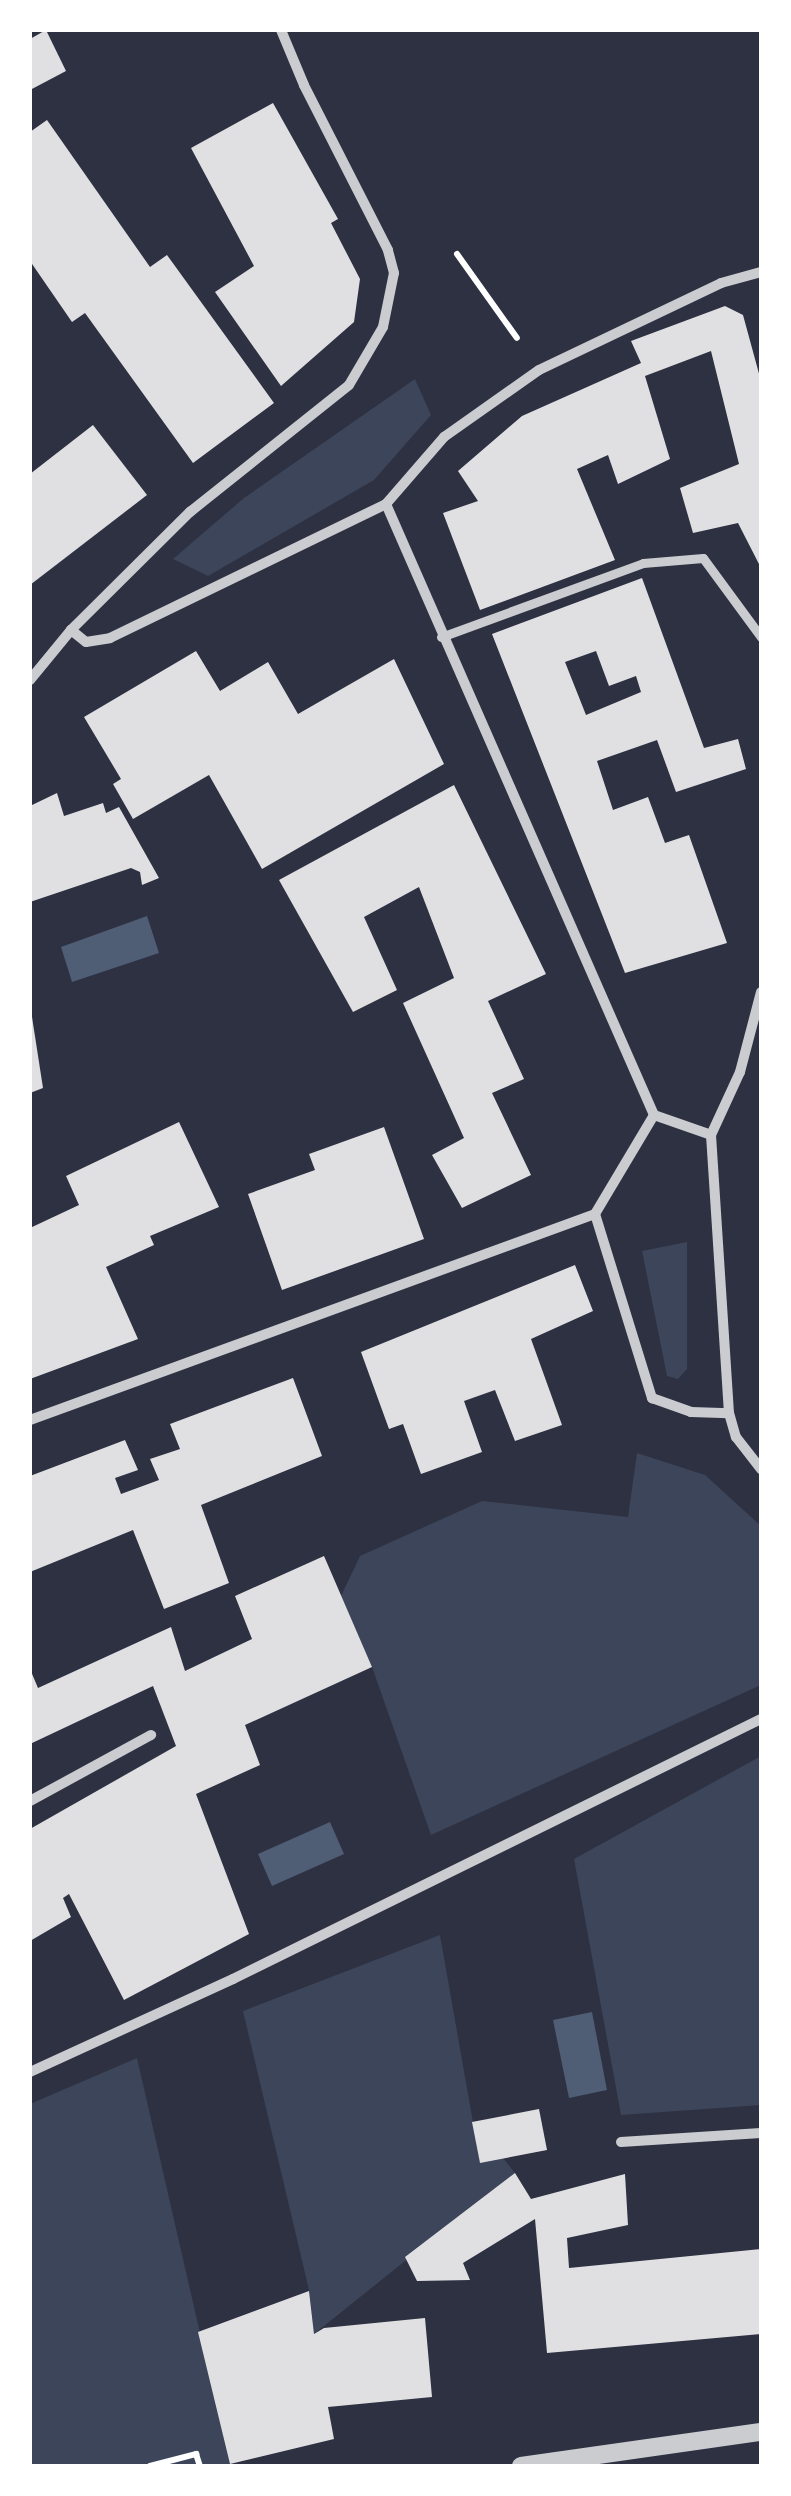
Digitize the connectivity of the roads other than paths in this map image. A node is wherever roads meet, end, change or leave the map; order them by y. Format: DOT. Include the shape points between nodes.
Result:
graph roads {
  1 [pos="281,30"];
  2 [pos="761,272"];
  3 [pos="386,504"];
  4 [pos="72,630"];
  5 [pos="441,637"];
  6 [pos="760,638"];
  7 [pos="30,680"];
  8 [pos="761,992"];
  9 [pos="654,1115"];
  10 [pos="711,1135"];
  11 [pos="596,1214"];
  12 [pos="728,1413"];
  13 [pos="30,1420"];
  14 [pos="761,1469"];
  15 [pos="761,1719"];
  16 [pos="151,1735"];
  17 [pos="30,1802"];
  18 [pos="30,2072"];
  19 [pos="761,2133"];
  20 [pos="622,2142"];
  21 [pos="761,2432"];
  22 [pos="521,2466"];
  1 -- 4 [label="street" via="388,250 394,273 383,327 349,385 190,512"];
  2 -- 3 [label="street" via="721,283 539,370 444,437"];
  3 -- 4 [label="street" via="110,638 86,642"];
  3 -- 5 [label="street"];
  4 -- 7 [label="street"];
  5 -- 6 [label="street" via="642,563 703,558"];
  5 -- 9 [label="street"];
  8 -- 10 [label="street" via="740,1072"];
  9 -- 10 [label="street"];
  9 -- 11 [label="street"];
  10 -- 12 [label="street"];
  11 -- 12 [label="street" via="652,1398 691,1412"];
  11 -- 13 [label="street"];
  12 -- 14 [label="street" via="736,1437"];
  15 -- 18 [label="street"];
  16 -- 17 [label="street"];
  19 -- 20 [label="street"];
  21 -- 22 [label="street"];
}
